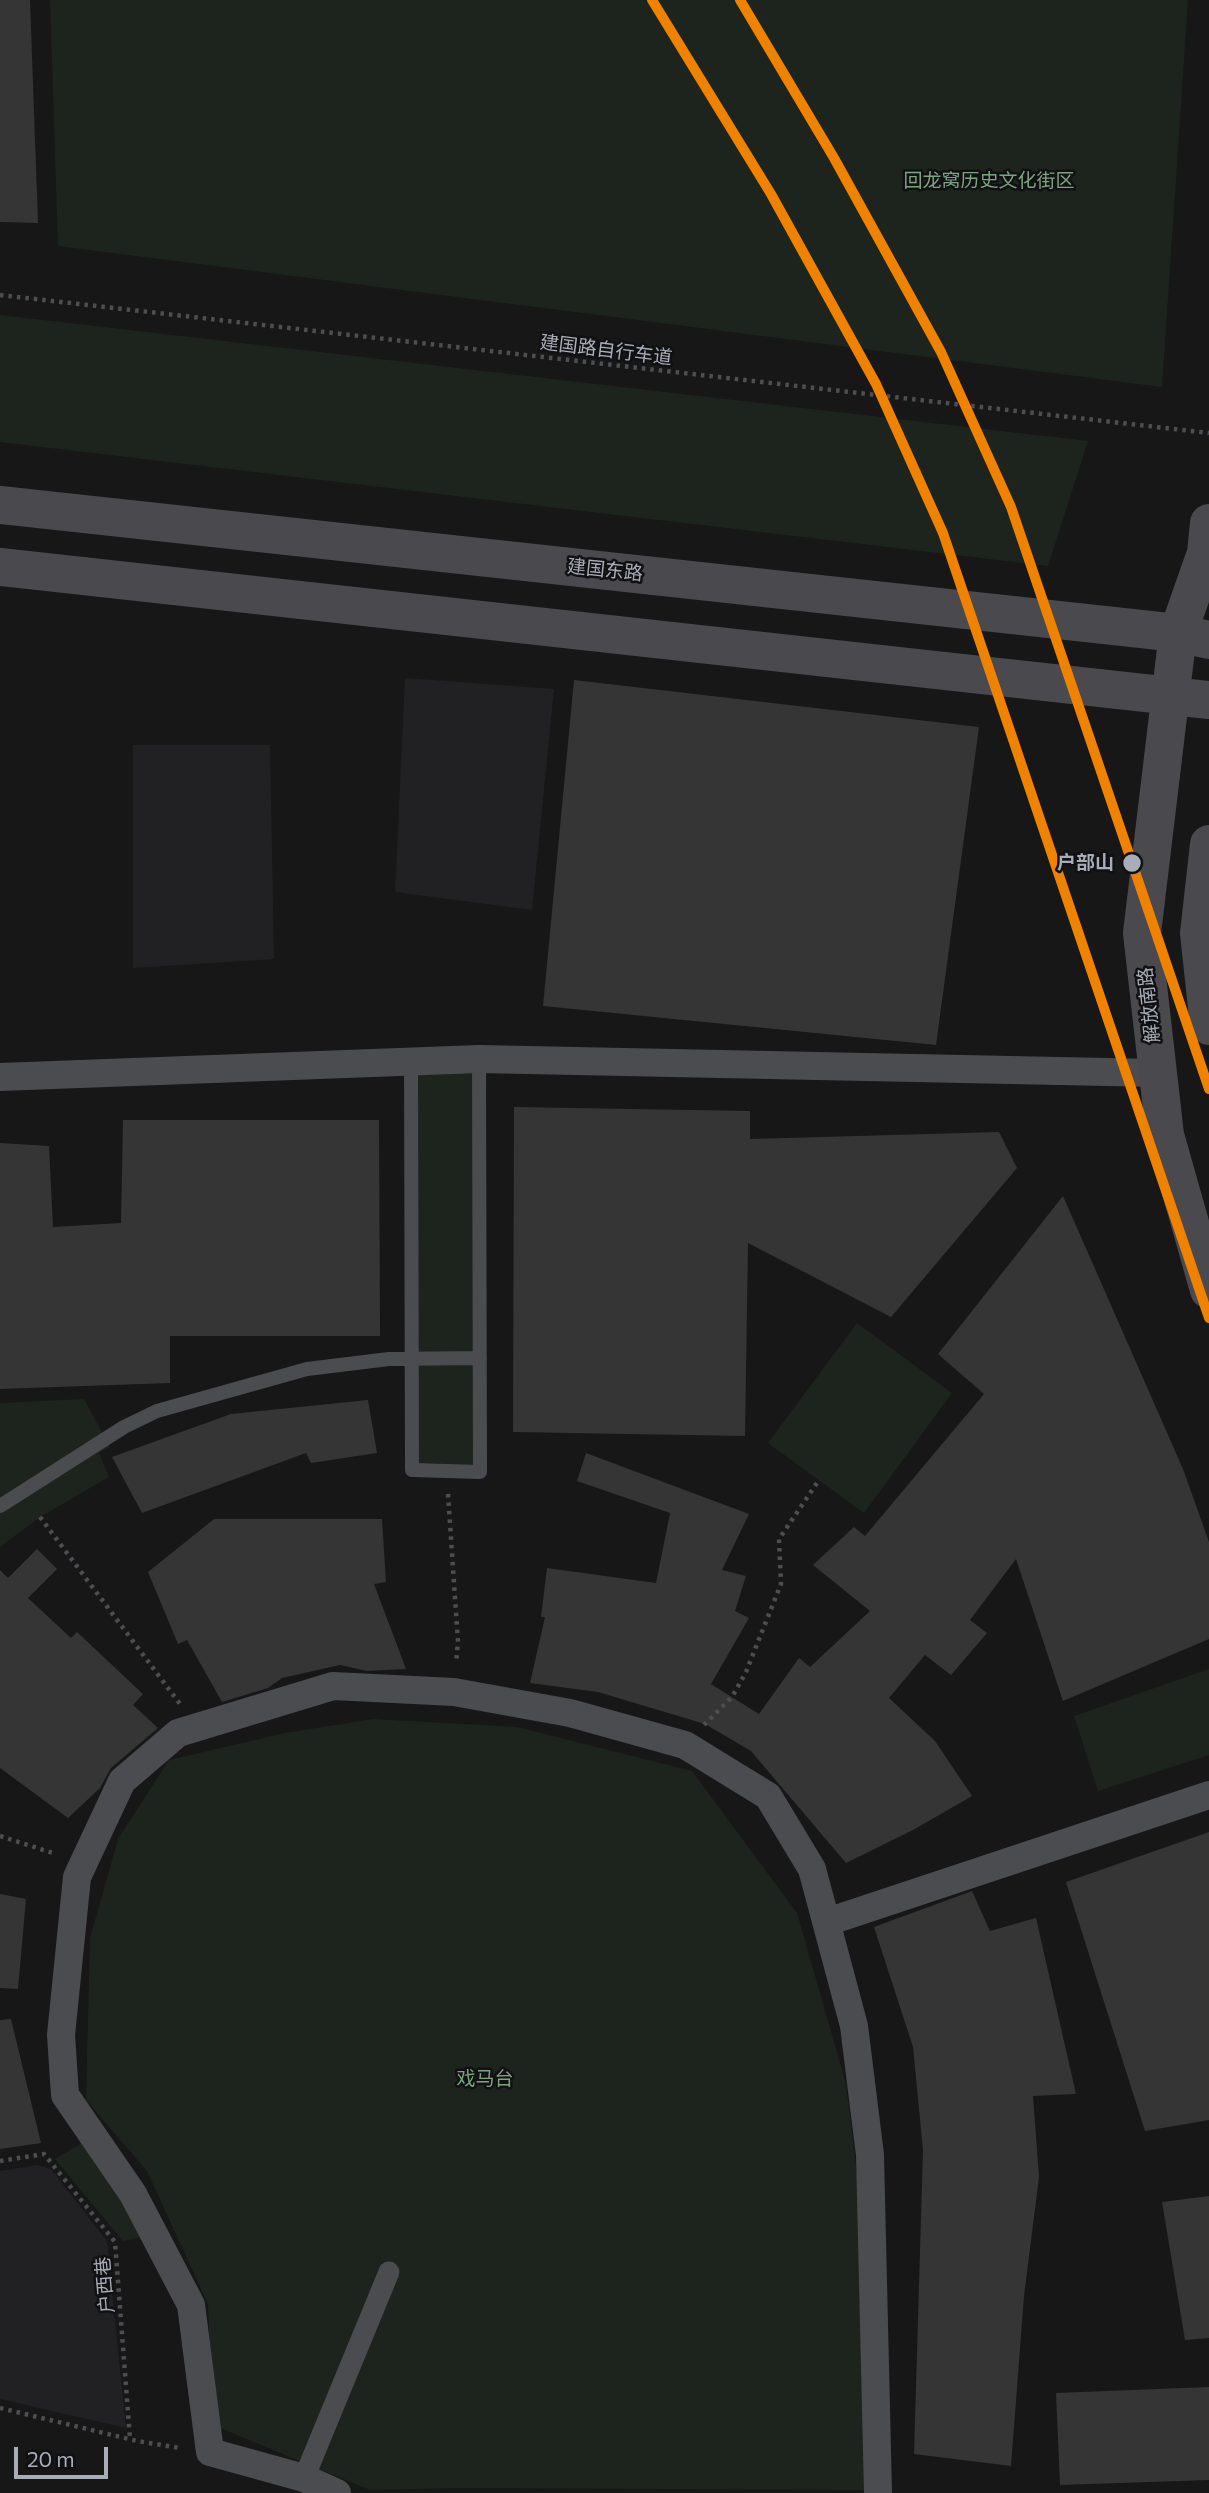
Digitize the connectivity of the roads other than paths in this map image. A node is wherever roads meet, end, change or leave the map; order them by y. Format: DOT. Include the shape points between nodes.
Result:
graph roads {
  1 [pos="0,505"];
  2 [pos="1208,546"];
  3 [pos="0,566"];
  4 [pos="1194,636"];
  5 [pos="1169,696"];
  6 [pos="1209,701"];
  7 [pos="1209,844"];
  8 [pos="1209,1026"];
  9 [pos="479,1059"];
  10 [pos="411,1060"];
  11 [pos="1156,1073"];
  12 [pos="0,1077"];
  13 [pos="1209,1290"];
  14 [pos="411,1358"];
  15 [pos="480,1358"];
  16 [pos="0,1506"];
  17 [pos="1209,1795"];
  18 [pos="827,1922"];
  19 [pos="389,2272"];
  20 [pos="304,2478"];
  21 [pos="337,2493"];
  22 [pos="878,2493"];
  1 -- 4 [label="main road, 建国东路"];
  2 -- 4 [label="main road, 解放南路"];
  3 -- 5 [label="main road"];
  4 -- 5 [label="main road, 解放南路"];
  5 -- 6 [label="main road"];
  5 -- 11 [label="main road, 解放南路" via="1142,933"];
  7 -- 8 [label="main road" via="1199,933"];
  9 -- 10 [label="street"];
  9 -- 11 [label="street"];
  9 -- 15 [label="lane"];
  10 -- 12 [label="street"];
  10 -- 14 [label="lane"];
  11 -- 13 [label="main road, 解放南路" via="1165,1135"];
  14 -- 15 [label="lane"];
  14 -- 15 [label="lane" via="412,1470 480,1472"];
  14 -- 16 [label="lane" via="307,1369 157,1411"];
  17 -- 18 [label="street"];
  18 -- 20 [label="street" via="812,1869 768,1796 685,1745 570,1713 454,1692 333,1686 178,1732 122,1781 77,1877 61,2035 65,2095 133,2193 191,2305 210,2452"];
  18 -- 22 [label="street" via="854,2026 870,2155"];
  19 -- 20 [label="street"];
  20 -- 21 [label="street"];
}
